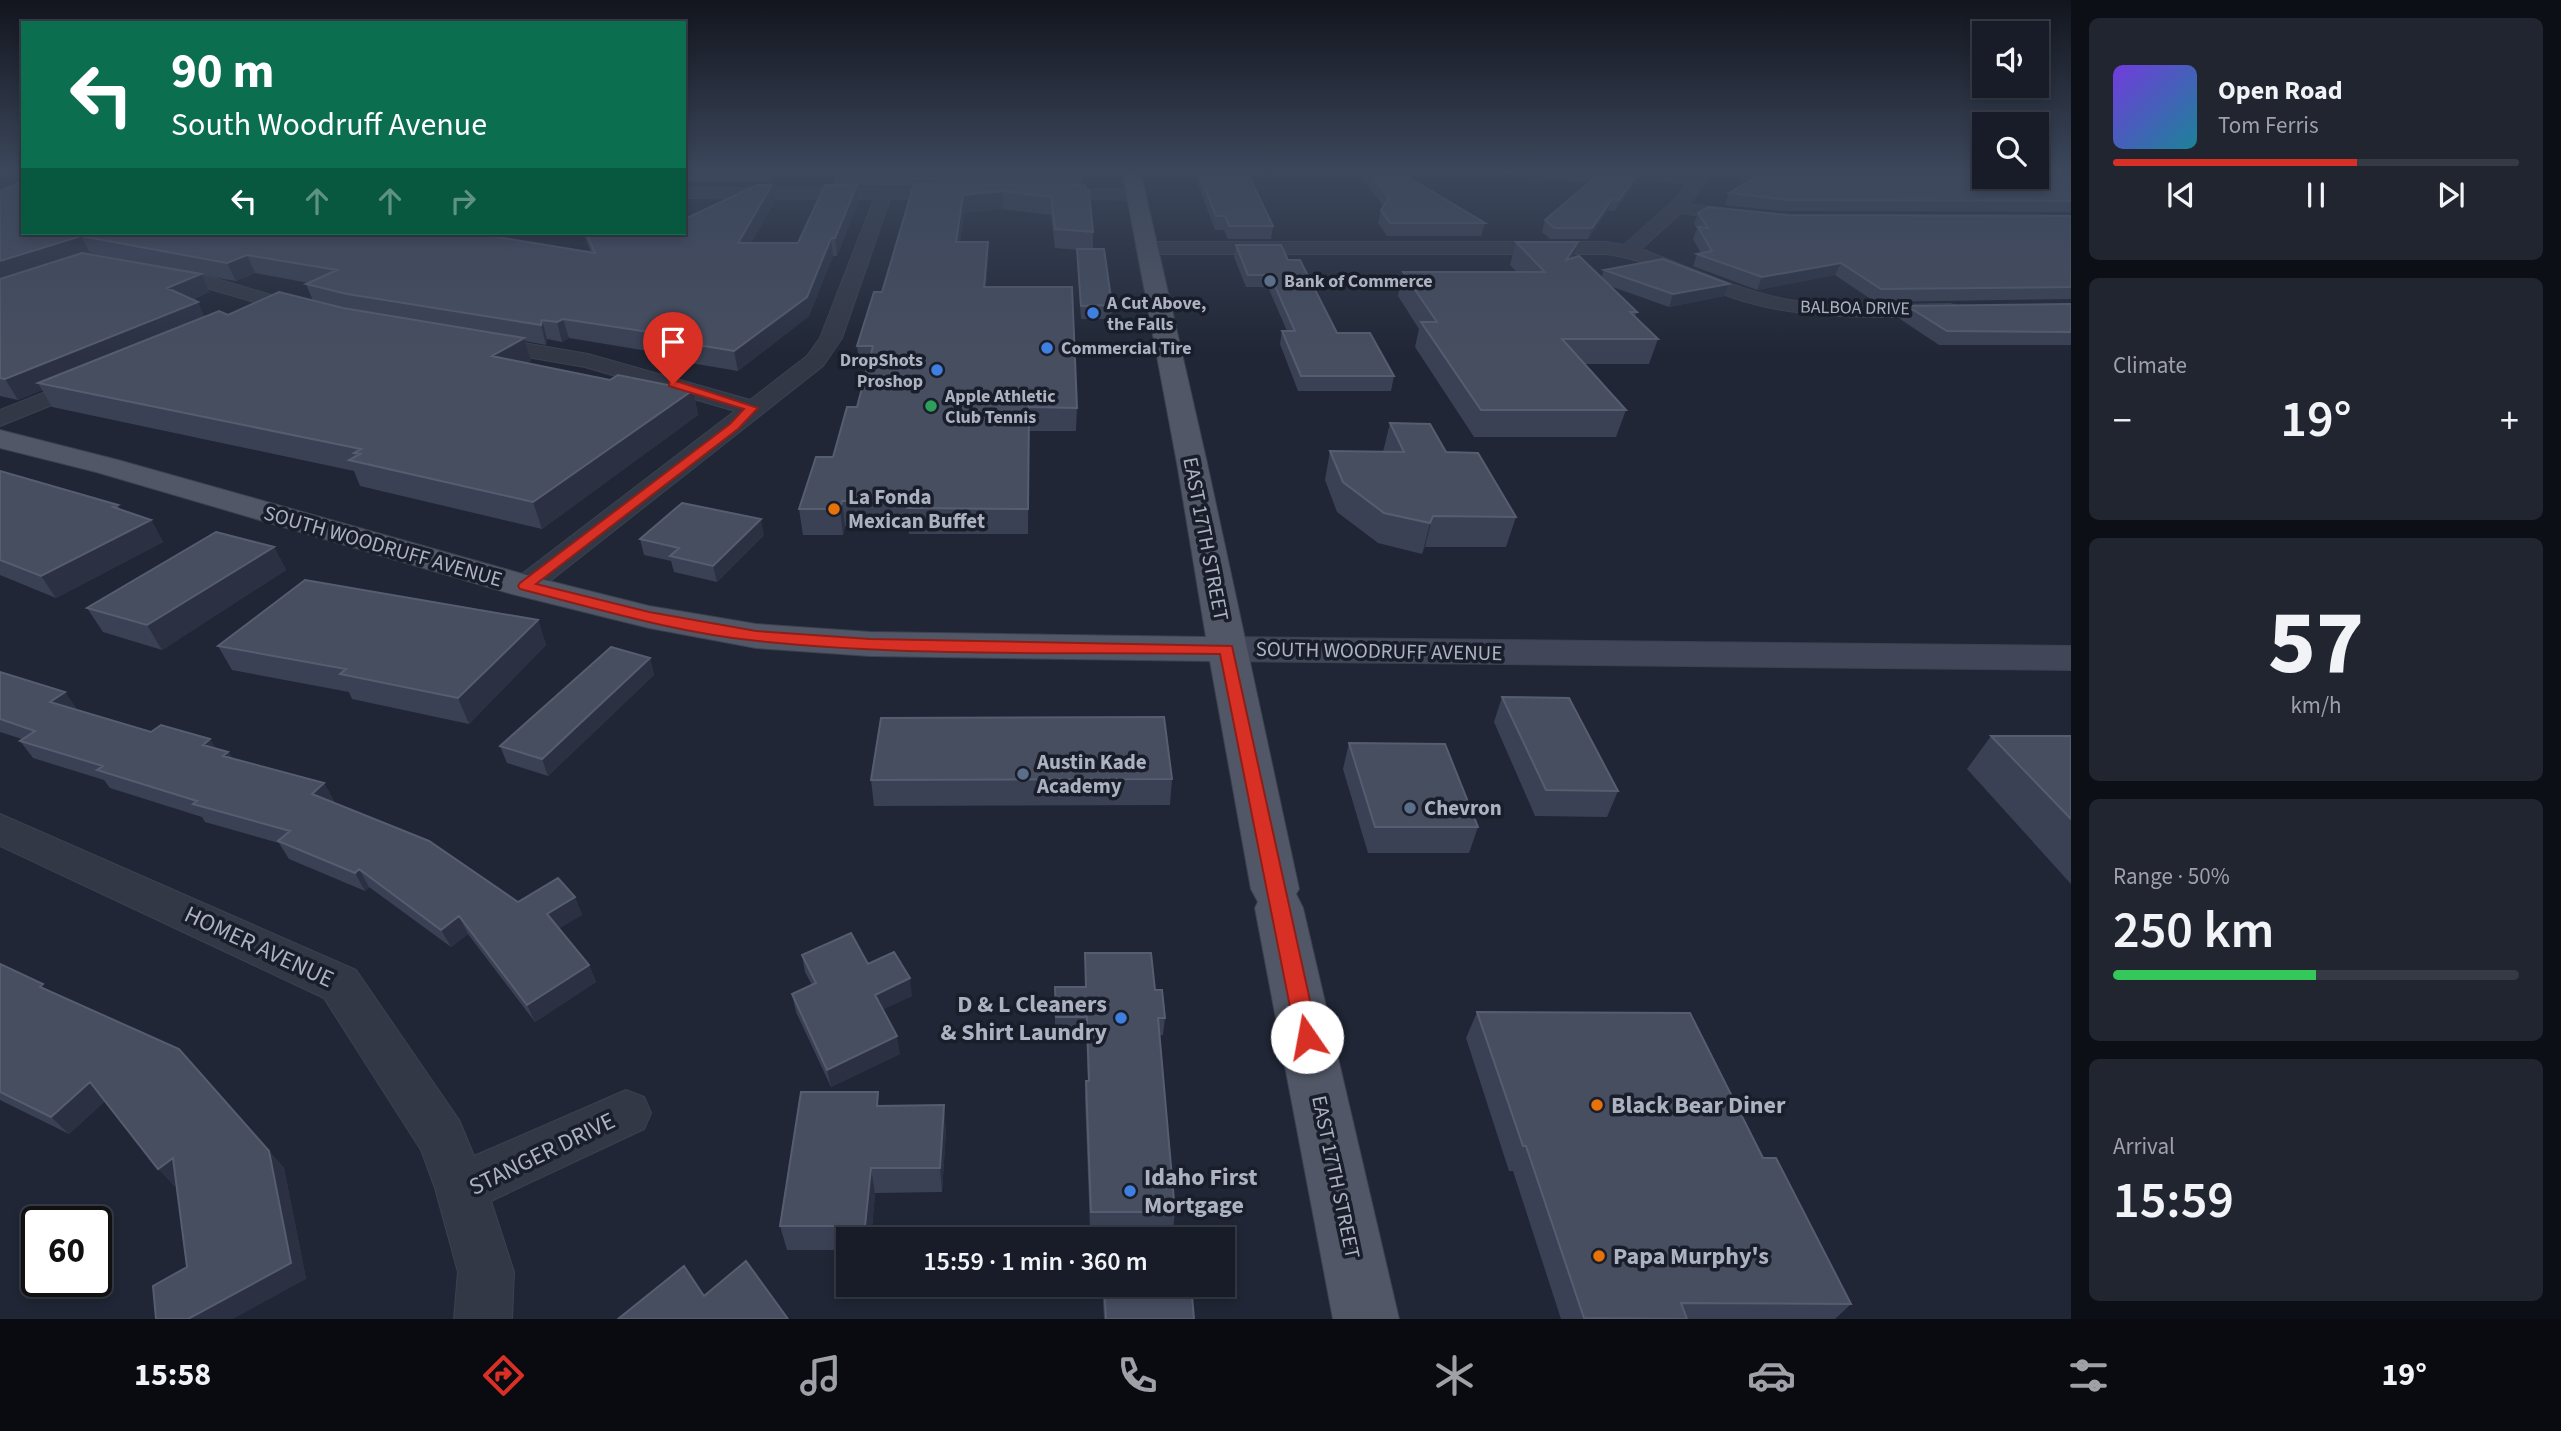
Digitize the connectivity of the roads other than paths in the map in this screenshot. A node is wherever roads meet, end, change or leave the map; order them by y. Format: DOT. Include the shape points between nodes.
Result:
graph roads {
  1 [pos="870,232"];
  2 [pos="1142,232"];
  3 [pos="1649,232"];
  4 [pos="1145,248"];
  5 [pos="1628,251"];
  6 [pos="144,271"];
  7 [pos="278,302"];
  8 [pos="1964,309"];
  9 [pos="248,315"];
  10 [pos="326,316"];
  11 [pos="459,340"];
  12 [pos="113,372"];
  13 [pos="752,408"];
  14 [pos="0,419"];
  15 [pos="0,439"];
  16 [pos="525,586"];
  17 [pos="1227,649"];
  18 [pos="2071,658"];
  19 [pos="0,829"];
  20 [pos="626,1114"];
  21 [pos="461,1188"];
  22 [pos="483,1319"];
  23 [pos="1366,1319"];
  1 -- 13 [label="street" via="831,338 815,361"];
  2 -- 4 [label="main road, EAST 17TH STREET"];
  3 -- 5 [label="street"];
  4 -- 5 [label="street, BALBOA DRIVE"];
  4 -- 17 [label="main road, EAST 17TH STREET" via="1195,474"];
  5 -- 8 [label="street, BALBOA DRIVE" via="1759,300 1792,307"];
  6 -- 7 [label="street"];
  7 -- 9 [label="street"];
  7 -- 10 [label="street"];
  11 -- 13 [label="street" via="588,361"];
  12 -- 14 [label="street"];
  13 -- 16 [label="street"];
  15 -- 16 [label="main road, SOUTH WOODRUFF AVENUE"];
  16 -- 17 [label="main road, SOUTH WOODRUFF AVENUE" via="649,617 756,636 870,644"];
  17 -- 18 [label="main road, SOUTH WOODRUFF AVENUE"];
  17 -- 23 [label="main road, EAST 17TH STREET"];
  19 -- 21 [label="street, HOMER AVENUE" via="340,984 441,1137"];
  20 -- 21 [label="street, STANGER DRIVE"];
  21 -- 22 [label="street, STANGER DRIVE" via="486,1272"];
}
